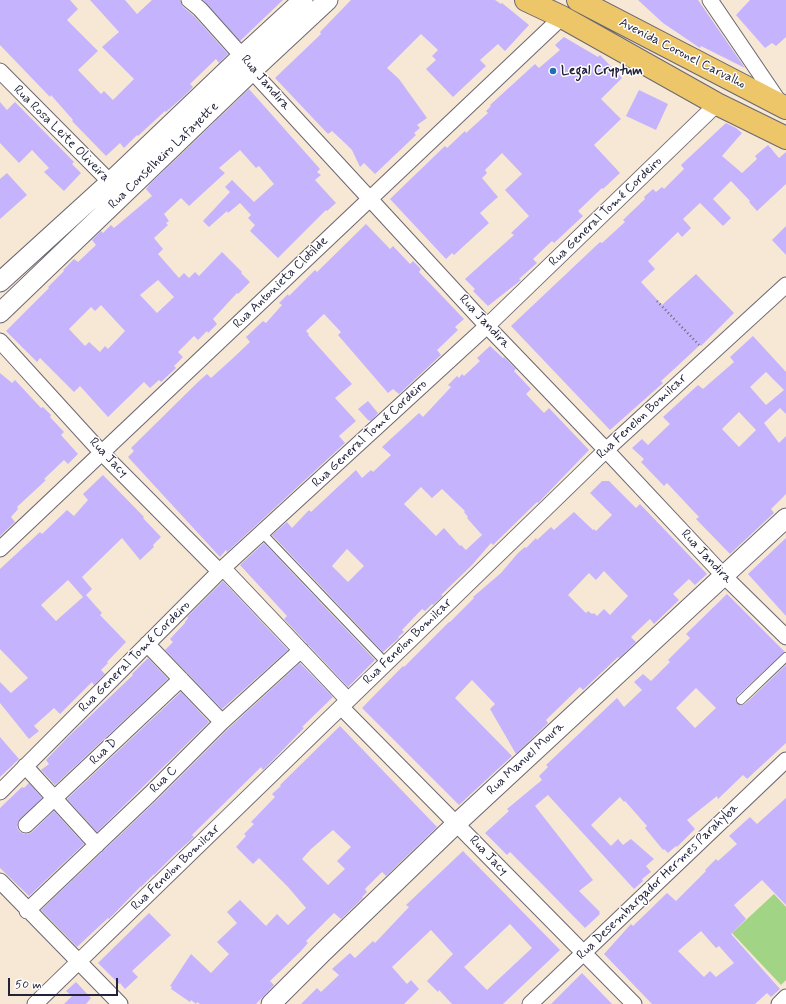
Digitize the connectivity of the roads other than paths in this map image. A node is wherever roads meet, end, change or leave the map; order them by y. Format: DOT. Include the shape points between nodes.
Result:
graph roads {
  1 [pos="189,0"];
  2 [pos="303,0"];
  3 [pos="328,0"];
  4 [pos="526,0"];
  5 [pos="710,0"];
  6 [pos="581,1"];
  7 [pos="562,18"];
  8 [pos="247,64"];
  9 [pos="0,71"];
  10 [pos="717,104"];
  11 [pos="784,107"];
  12 [pos="786,138"];
  13 [pos="116,189"];
  14 [pos="370,199"];
  15 [pos="0,282"];
  16 [pos="786,285"];
  17 [pos="0,313"];
  18 [pos="487,326"];
  19 [pos="0,341"];
  20 [pos="606,450"];
  21 [pos="102,453"];
  22 [pos="786,518"];
  23 [pos="262,532"];
  24 [pos="0,549"];
  25 [pos="222,570"];
  26 [pos="724,576"];
  27 [pos="786,637"];
  28 [pos="147,644"];
  29 [pos="301,650"];
  30 [pos="786,657"];
  31 [pos="386,663"];
  32 [pos="181,678"];
  33 [pos="741,700"];
  34 [pos="345,704"];
  35 [pos="222,722"];
  36 [pos="786,760"];
  37 [pos="25,766"];
  38 [pos="0,792"];
  39 [pos="54,798"];
  40 [pos="456,824"];
  41 [pos="26,825"];
  42 [pos="97,845"];
  43 [pos="0,881"];
  44 [pos="27,910"];
  45 [pos="583,953"];
  46 [pos="79,963"];
  47 [pos="786,997"];
  48 [pos="35,1004"];
  49 [pos="120,1004"];
  50 [pos="271,1004"];
  51 [pos="530,1004"];
  52 [pos="634,1004"];
  53 [pos="779,1004"];
  1 -- 8 [label="street, Rua Jandira" via="200,9"];
  2 -- 8 [label="street, Rua Conselheiro Lafayette"];
  3 -- 8 [label="street, Rua Conselheiro Lafayette"];
  4 -- 7 [label="main road, Avenida Coronel Carvalho"];
  5 -- 11 [label="street"];
  6 -- 11 [label="main road, Avenida Coronel Carvalho"];
  7 -- 10 [label="main road, Avenida Coronel Carvalho"];
  7 -- 14 [label="street, Rua Antonieta Clotilde"];
  8 -- 13 [label="street, Rua Conselheiro Lafayette"];
  8 -- 14 [label="street, Rua Jandira"];
  9 -- 13 [label="street, Rua Rosa Leite Oliveira"];
  10 -- 12 [label="main road, Avenida Coronel Carvalho"];
  10 -- 18 [label="street, Rua General Tomé Cordeiro"];
  13 -- 15 [label="street, Rua Conselheiro Lafayette"];
  13 -- 17 [label="street, Rua Conselheiro Lafayette"];
  14 -- 18 [label="street, Rua Jandira"];
  14 -- 21 [label="street, Rua Antonieta Clotilde"];
  16 -- 20 [label="street, Rua Fenelon Bomilcar"];
  18 -- 20 [label="street, Rua Jandira"];
  18 -- 23 [label="street, Rua General Tomé Cordeiro"];
  19 -- 21 [label="street, Rua Jacy"];
  20 -- 26 [label="street, Rua Jandira"];
  20 -- 31 [label="street, Rua Fenelon Bomilcar"];
  21 -- 24 [label="street, Rua Antonieta Clotilde"];
  21 -- 25 [label="street, Rua Jacy"];
  22 -- 26 [label="street, Rua Manuel Moura"];
  23 -- 25 [label="street, Rua General Tomé Cordeiro"];
  23 -- 31 [label="lane"];
  25 -- 28 [label="street, Rua General Tomé Cordeiro"];
  25 -- 29 [label="street, Rua Jacy"];
  26 -- 27 [label="street, Rua Jandira"];
  26 -- 40 [label="street, Rua Manuel Moura"];
  28 -- 32 [label="street"];
  28 -- 37 [label="street, Rua General Tomé Cordeiro"];
  29 -- 34 [label="street, Rua Jacy"];
  29 -- 35 [label="street, Rua C"];
  30 -- 33 [label="lane"];
  31 -- 34 [label="street, Rua Fenelon Bomilcar"];
  32 -- 35 [label="street"];
  32 -- 39 [label="street, Rua D"];
  34 -- 40 [label="street, Rua Jacy"];
  34 -- 46 [label="street, Rua Fenelon Bomilcar"];
  35 -- 42 [label="street, Rua C"];
  36 -- 45 [label="street, Rua Desembargador Hermes Parahyba"];
  37 -- 38 [label="street, Rua General Tomé Cordeiro"];
  37 -- 39 [label="street"];
  39 -- 41 [label="street, Rua D"];
  39 -- 42 [label="street"];
  40 -- 45 [label="street, Rua Jacy"];
  40 -- 50 [label="street, Rua Manuel Moura"];
  42 -- 44 [label="street, Rua C"];
  43 -- 44 [label="street"];
  44 -- 46 [label="street"];
  45 -- 51 [label="street, Rua Desembargador Hermes Parahyba"];
  45 -- 52 [label="street, Rua Jacy"];
  46 -- 48 [label="street, Rua Fenelon Bomilcar"];
  46 -- 49 [label="street"];
  47 -- 53 [label="street"];
}
